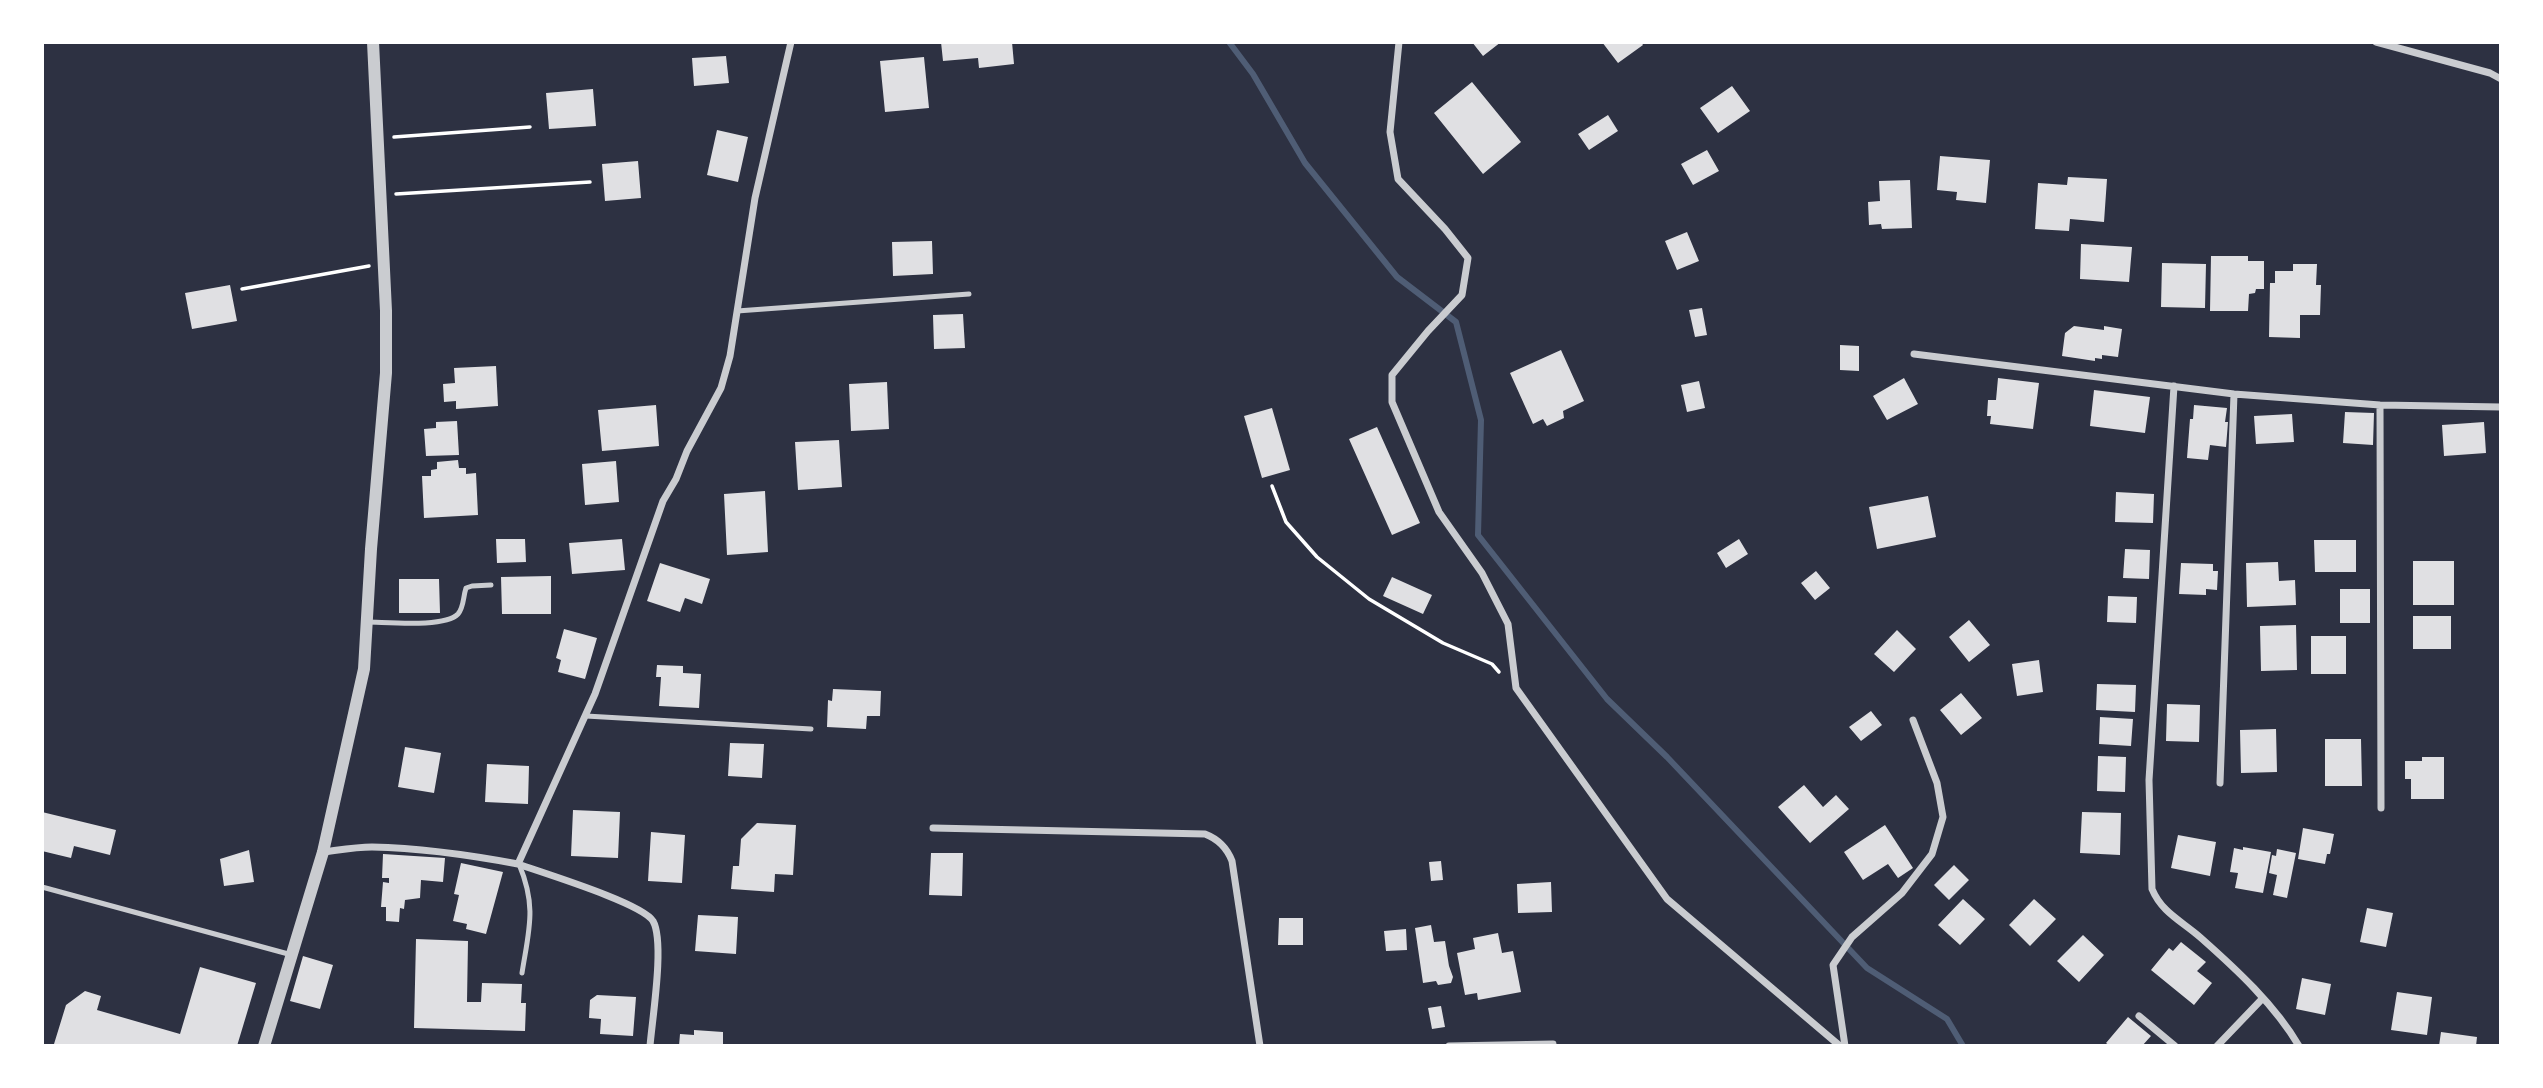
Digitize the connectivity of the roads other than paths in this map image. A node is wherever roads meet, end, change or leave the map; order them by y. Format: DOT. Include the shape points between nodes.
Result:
graph roads {
  1 [pos="373,42"];
  2 [pos="791,42"];
  3 [pos="1399,42"];
  4 [pos="2376,42"];
  5 [pos="2501,79"];
  6 [pos="969,294"];
  7 [pos="737,311"];
  8 [pos="1914,354"];
  9 [pos="2174,386"];
  10 [pos="2234,394"];
  11 [pos="2380,405"];
  12 [pos="2501,407"];
  13 [pos="491,585"];
  14 [pos="366,622"];
  15 [pos="586,716"];
  16 [pos="1913,720"];
  17 [pos="811,729"];
  18 [pos="2220,783"];
  19 [pos="2381,807"];
  20 [pos="933,828"];
  21 [pos="323,852"];
  22 [pos="519,864"];
  23 [pos="42,887"];
  24 [pos="292,955"];
  25 [pos="522,973"];
  26 [pos="2263,998"];
  27 [pos="2139,1017"];
  28 [pos="1553,1044"];
  29 [pos="264,1046"];
  30 [pos="650,1046"];
  31 [pos="1260,1046"];
  32 [pos="1449,1046"];
  33 [pos="1843,1046"];
  34 [pos="2175,1046"];
  35 [pos="2217,1046"];
  36 [pos="2299,1046"];
  1 -- 14 [label="street" via="386,373"];
  2 -- 7 [label="street" via="755,198"];
  3 -- 33 [label="street" via="1390,132 1398,179 1468,258 1462,295 1392,375 1392,402 1438,512 1482,573 1508,624 1516,688 1667,899"];
  4 -- 5 [label="street"];
  6 -- 7 [label="lane"];
  7 -- 15 [label="street" via="721,388 663,502"];
  8 -- 9 [label="street"];
  9 -- 10 [label="street"];
  9 -- 26 [label="street" via="2149,780 2152,889 2172,917 2199,936"];
  10 -- 11 [label="street"];
  10 -- 18 [label="street"];
  11 -- 12 [label="street"];
  11 -- 19 [label="street"];
  13 -- 14 [label="lane" via="466,588 463,606 450,620"];
  14 -- 21 [label="street" via="364,669"];
  15 -- 17 [label="lane"];
  15 -- 22 [label="street"];
  16 -- 33 [label="street" via="1937,783 1942,817 1932,854 1902,893 1852,937 1833,965"];
  20 -- 31 [label="street" via="1211,836 1232,861"];
  21 -- 22 [label="street" via="412,849"];
  21 -- 24 [label="street"];
  22 -- 25 [label="lane" via="532,914"];
  22 -- 30 [label="street" via="635,908 652,920 657,974"];
  23 -- 24 [label="lane"];
  24 -- 29 [label="street"];
  26 -- 35 [label="street"];
  26 -- 36 [label="street"];
  27 -- 34 [label="street"];
  28 -- 32 [label="street"];
}
